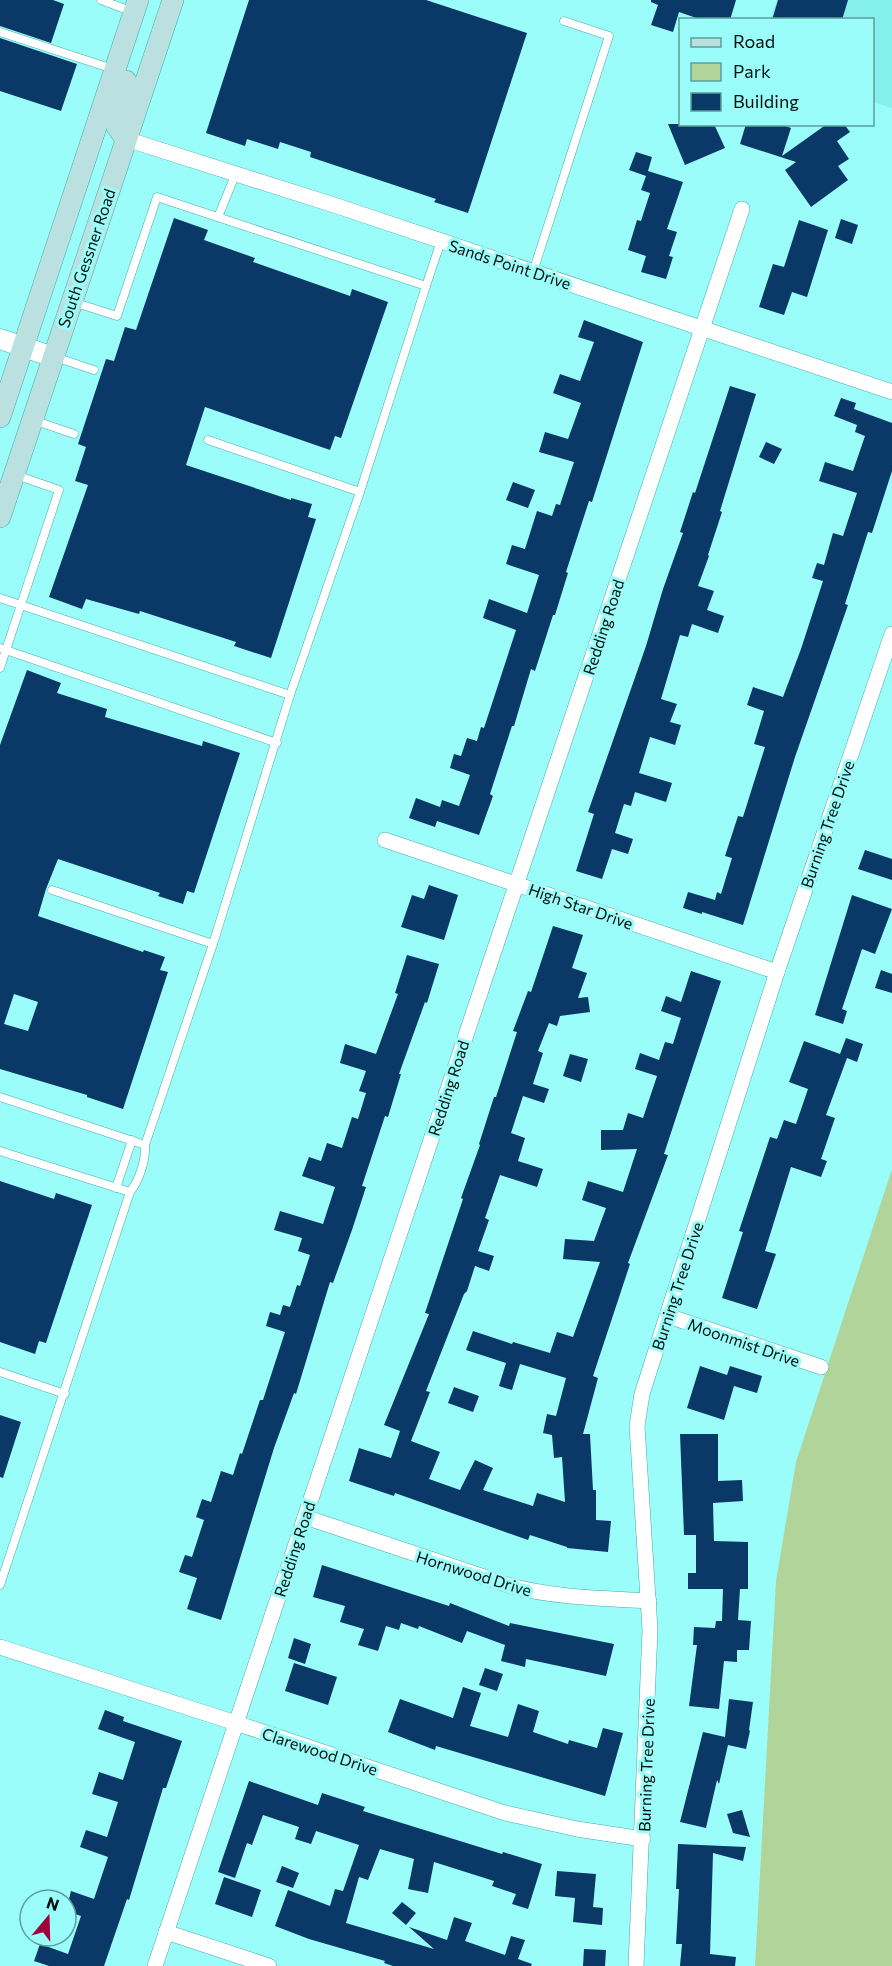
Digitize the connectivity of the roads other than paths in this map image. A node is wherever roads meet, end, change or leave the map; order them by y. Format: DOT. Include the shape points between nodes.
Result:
graph roads {
  1 [pos="101,0"];
  2 [pos="174,0"];
  3 [pos="136,7"];
  4 [pos="564,21"];
  5 [pos="0,32"];
  6 [pos="116,69"];
  7 [pos="126,139"];
  8 [pos="236,173"];
  9 [pos="742,209"];
  10 [pos="219,217"];
  11 [pos="441,241"];
  12 [pos="533,272"];
  13 [pos="426,286"];
  14 [pos="71,302"];
  15 [pos="702,329"];
  16 [pos="0,339"];
  17 [pos="23,346"];
  18 [pos="53,357"];
  19 [pos="94,370"];
  20 [pos="892,392"];
  21 [pos="0,417"];
  22 [pos="32,420"];
  23 [pos="74,434"];
  24 [pos="208,440"];
  25 [pos="14,474"];
  26 [pos="360,492"];
  27 [pos="0,518"];
  28 [pos="0,598"];
  29 [pos="21,604"];
  30 [pos="892,634"];
  31 [pos="3,649"];
  32 [pos="0,668"];
  33 [pos="290,695"];
  34 [pos="277,743"];
  35 [pos="385,840"];
  36 [pos="516,885"];
  37 [pos="52,890"];
  38 [pos="213,944"];
  39 [pos="777,972"];
  40 [pos="0,1097"];
  41 [pos="132,1140"];
  42 [pos="145,1145"];
  43 [pos="0,1151"];
  44 [pos="116,1188"];
  45 [pos="130,1192"];
  46 [pos="668,1316"];
  47 [pos="821,1367"];
  48 [pos="0,1372"];
  49 [pos="65,1394"];
  50 [pos="305,1517"];
  51 [pos="0,1585"];
  52 [pos="649,1601"];
  53 [pos="0,1647"];
  54 [pos="236,1723"];
  55 [pos="643,1839"];
  56 [pos="166,1932"];
  57 [pos="155,1966"];
  58 [pos="269,1966"];
  59 [pos="636,1966"];
  1 -- 3 [label="lane"];
  2 -- 7 [label="main road, South Gessner Road"];
  3 -- 6 [label="main road, South Gessner Road"];
  3 -- 7 [label="main road" via="137,46 118,106 117,127"];
  4 -- 12 [label="lane" via="609,36"];
  5 -- 6 [label="lane"];
  6 -- 17 [label="main road, South Gessner Road"];
  7 -- 8 [label="street, Sands Point Drive"];
  7 -- 14 [label="main road, South Gessner Road"];
  8 -- 10 [label="lane"];
  8 -- 11 [label="street, Sands Point Drive"];
  9 -- 15 [label="street, Redding Road"];
  10 -- 13 [label="lane"];
  10 -- 14 [label="lane" via="157,197 117,316"];
  11 -- 12 [label="street, Sands Point Drive"];
  11 -- 13 [label="lane"];
  12 -- 15 [label="street, Sands Point Drive"];
  13 -- 26 [label="lane"];
  14 -- 18 [label="main road, South Gessner Road"];
  15 -- 20 [label="street, Sands Point Drive"];
  15 -- 36 [label="street, Redding Road"];
  16 -- 17 [label="street"];
  17 -- 18 [label="street"];
  17 -- 21 [label="main road, South Gessner Road"];
  18 -- 19 [label="lane"];
  18 -- 22 [label="main road, South Gessner Road"];
  22 -- 23 [label="lane"];
  22 -- 25 [label="main road, South Gessner Road"];
  24 -- 26 [label="lane"];
  25 -- 27 [label="main road, South Gessner Road"];
  25 -- 29 [label="lane" via="58,490"];
  26 -- 33 [label="lane"];
  28 -- 29 [label="lane"];
  29 -- 31 [label="lane"];
  29 -- 33 [label="lane"];
  30 -- 39 [label="street, Burning Tree Drive"];
  31 -- 32 [label="lane"];
  31 -- 34 [label="lane"];
  33 -- 34 [label="lane"];
  34 -- 38 [label="lane"];
  35 -- 36 [label="street, High Star Drive"];
  36 -- 39 [label="street, High Star Drive"];
  36 -- 50 [label="street, Redding Road"];
  37 -- 38 [label="lane"];
  38 -- 42 [label="lane"];
  39 -- 46 [label="street, Burning Tree Drive"];
  40 -- 41 [label="lane"];
  41 -- 42 [label="lane"];
  41 -- 44 [label="lane"];
  42 -- 45 [label="lane"];
  43 -- 44 [label="lane"];
  44 -- 45 [label="lane"];
  45 -- 49 [label="lane"];
  46 -- 47 [label="street, Moonmist Drive"];
  46 -- 52 [label="street, Burning Tree Drive" via="642,1394 637,1426"];
  48 -- 49 [label="lane"];
  49 -- 51 [label="lane"];
  50 -- 52 [label="street, Hornwood Drive" via="527,1590"];
  50 -- 54 [label="street, Redding Road"];
  52 -- 55 [label="street, Burning Tree Drive"];
  53 -- 54 [label="street, Clarewood Drive"];
  54 -- 55 [label="street, Clarewood Drive" via="505,1813"];
  54 -- 56 [label="street, Redding Road"];
  55 -- 59 [label="street, Burning Tree Drive"];
  56 -- 57 [label="street, Redding Road"];
  56 -- 58 [label="street"];
}
